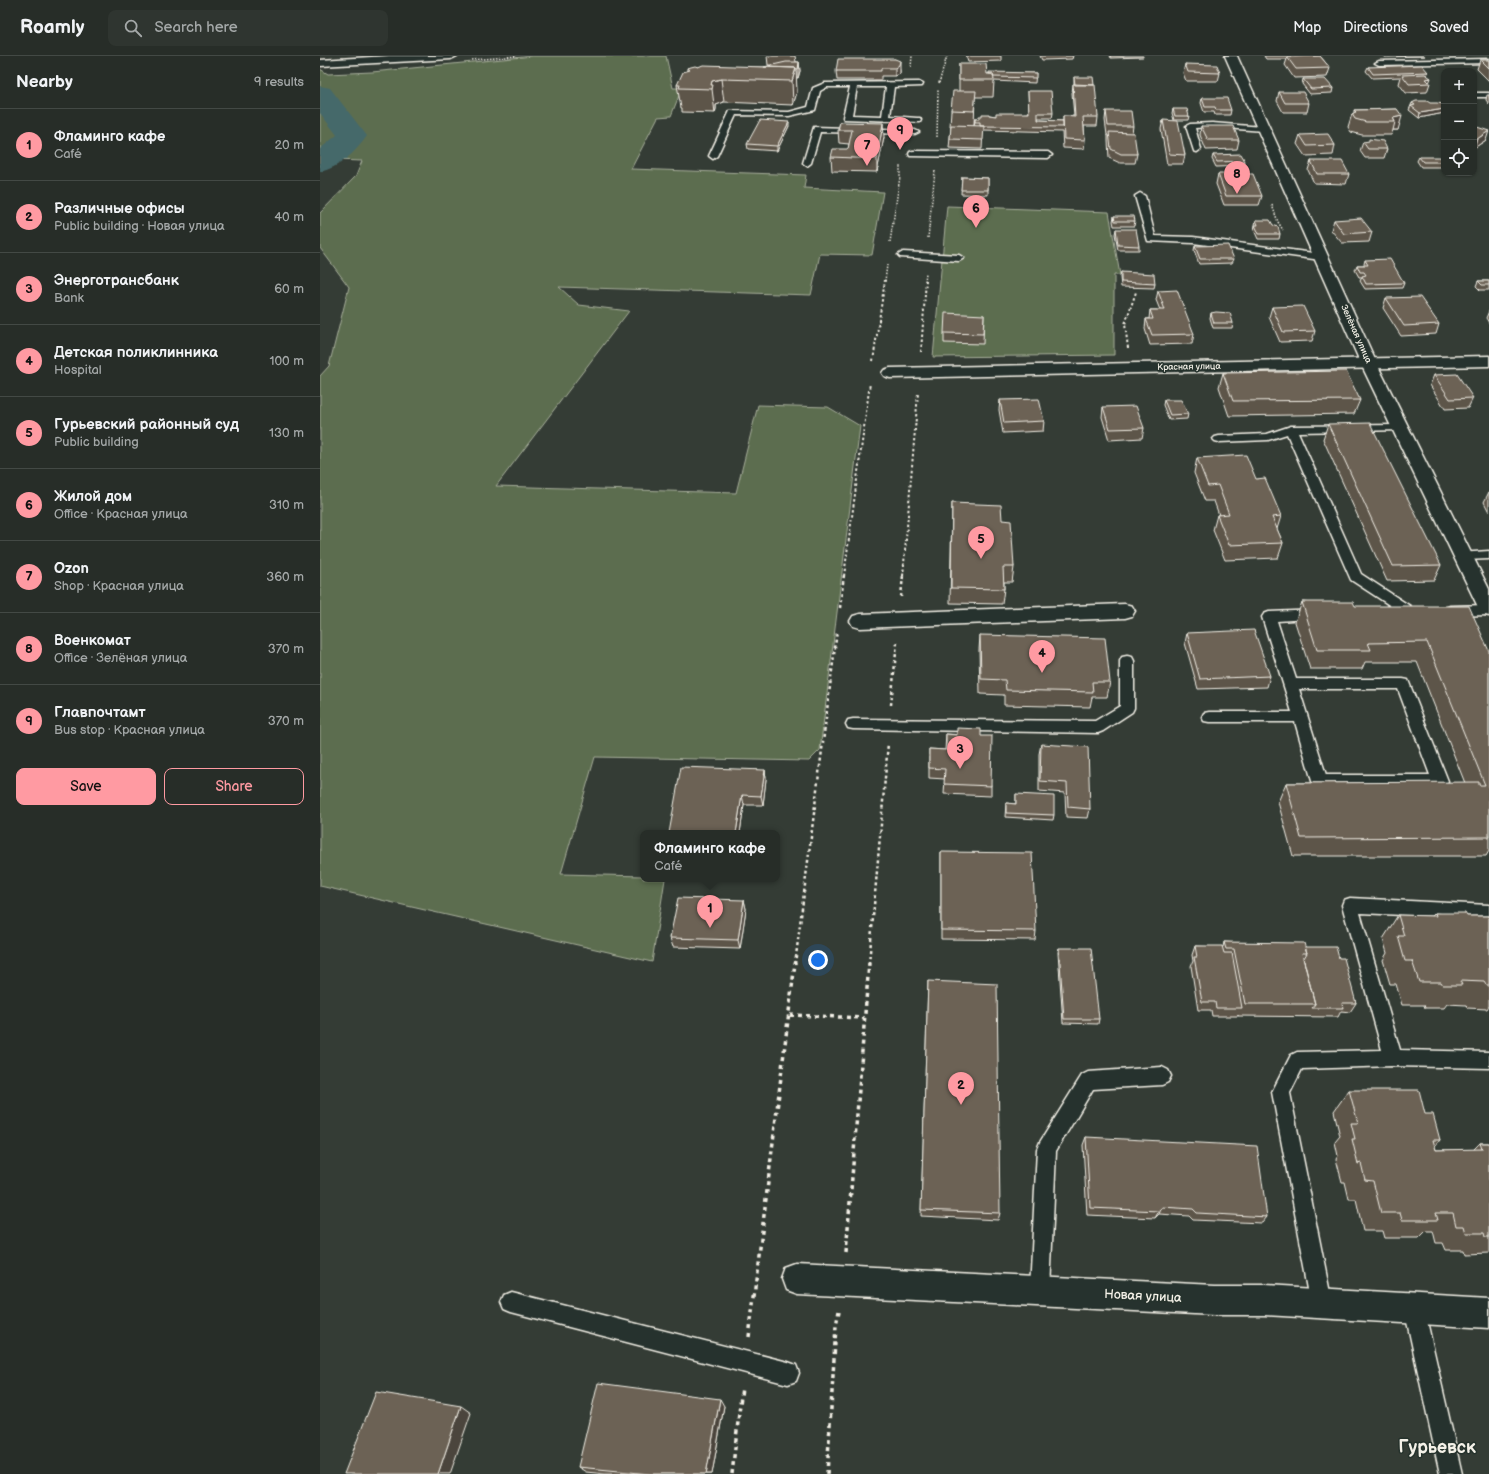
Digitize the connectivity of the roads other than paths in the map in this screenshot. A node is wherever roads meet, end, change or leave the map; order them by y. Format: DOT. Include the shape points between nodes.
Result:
graph roads {
  1 [pos="451,56"];
  2 [pos="1231,56"];
  3 [pos="1489,61"];
  4 [pos="325,63"];
  5 [pos="1379,63"];
  6 [pos="919,84"];
  7 [pos="854,85"];
  8 [pos="890,86"];
  9 [pos="1489,94"];
  10 [pos="1477,95"];
  11 [pos="886,118"];
  12 [pos="917,120"];
  13 [pos="1263,128"];
  14 [pos="915,132"];
  15 [pos="1196,149"];
  16 [pos="913,154"];
  17 [pos="1048,155"];
  18 [pos="713,156"];
  19 [pos="807,163"];
  20 [pos="1140,196"];
  21 [pos="903,255"];
  22 [pos="1321,257"];
  23 [pos="959,258"];
  24 [pos="1489,361"];
  25 [pos="1369,364"];
  26 [pos="890,373"];
  27 [pos="1400,428"];
  28 [pos="1292,429"];
  29 [pos="1219,439"];
  30 [pos="1489,554"];
  31 [pos="1464,556"];
  32 [pos="1489,609"];
  33 [pos="1125,611"];
  34 [pos="1422,611"];
  35 [pos="1436,611"];
  36 [pos="1384,612"];
  37 [pos="1408,612"];
  38 [pos="1331,614"];
  39 [pos="860,621"];
  40 [pos="1127,661"];
  41 [pos="1290,684"];
  42 [pos="1209,717"];
  43 [pos="1301,717"];
  44 [pos="853,724"];
  45 [pos="1489,912"];
  46 [pos="1393,1058"];
  47 [pos="1489,1060"];
  48 [pos="1162,1076"];
  49 [pos="797,1279"];
  50 [pos="1040,1290"];
  51 [pos="511,1302"];
  52 [pos="1322,1303"];
  53 [pos="1414,1308"];
  54 [pos="1489,1313"];
  55 [pos="788,1373"];
  56 [pos="1451,1474"];
  1 -- 4 [label="street"];
  2 -- 13 [label="street, Зелёная улица"];
  3 -- 5 [label="lane"];
  6 -- 8 [label="lane"];
  7 -- 8 [label="lane"];
  7 -- 11 [label="lane" via="847,116"];
  7 -- 18 [label="lane" via="826,85 816,90 812,108 789,114 733,112"];
  8 -- 11 [label="lane"];
  9 -- 10 [label="lane"];
  11 -- 12 [label="lane"];
  13 -- 15 [label="lane" via="1190,126"];
  13 -- 22 [label="street, Зелёная улица"];
  14 -- 19 [label="lane" via="817,129"];
  16 -- 17 [label="lane"];
  20 -- 22 [label="lane" via="1151,239 1193,240"];
  21 -- 23 [label="lane"];
  22 -- 25 [label="street, Зелёная улица"];
  24 -- 25 [label="street, Красная улица"];
  25 -- 26 [label="street, Красная улица"];
  25 -- 27 [label="street, Зелёная улица"];
  27 -- 28 [label="lane"];
  27 -- 31 [label="street, Зелёная улица"];
  28 -- 29 [label="lane" via="1268,437"];
  28 -- 37 [label="lane" via="1356,577"];
  30 -- 31 [label="lane"];
  31 -- 32 [label="street, Зелёная улица"];
  32 -- 35 [label="lane"];
  33 -- 39 [label="street"];
  34 -- 37 [label="lane"];
  36 -- 37 [label="lane"];
  38 -- 41 [label="lane" via="1269,617"];
  40 -- 44 [label="lane" via="1127,708 1098,727"];
  41 -- 43 [label="lane"];
  41 -- 43 [label="lane" via="1403,684 1440,781 1320,781"];
  42 -- 43 [label="lane"];
  45 -- 46 [label="lane" via="1350,905"];
  46 -- 47 [label="lane"];
  46 -- 52 [label="lane" via="1297,1061 1281,1092"];
  48 -- 50 [label="lane" via="1088,1081 1047,1148"];
  49 -- 50 [label="street, Новая улица"];
  50 -- 52 [label="street, Новая улица"];
  51 -- 55 [label="lane"];
  52 -- 53 [label="street, Новая улица"];
  53 -- 54 [label="street, Новая улица"];
  53 -- 56 [label="lane"];
}
